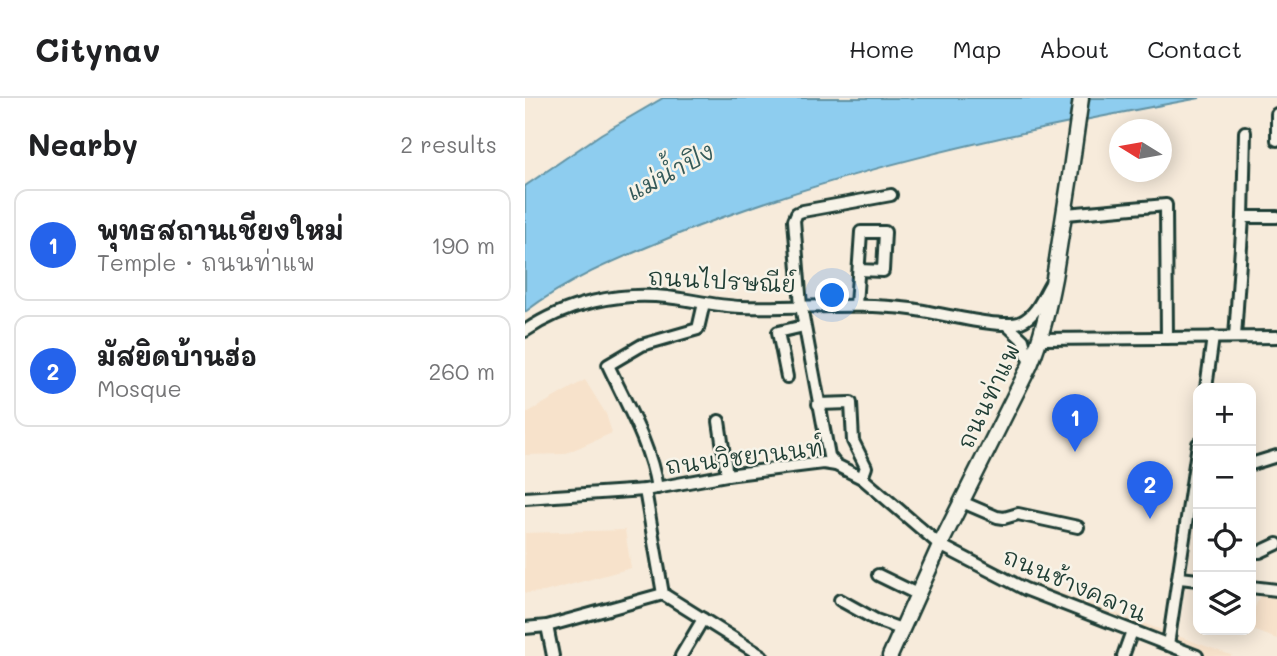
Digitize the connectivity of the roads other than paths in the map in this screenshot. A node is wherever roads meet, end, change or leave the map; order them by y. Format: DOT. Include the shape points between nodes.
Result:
graph roads {
  1 [pos="1081,98"];
  2 [pos="1277,114"];
  3 [pos="1245,132"];
  4 [pos="1277,140"];
  5 [pos="891,195"];
  6 [pos="1066,214"];
  7 [pos="1243,217"];
  8 [pos="1277,217"];
  9 [pos="859,270"];
  10 [pos="1053,279"];
  11 [pos="704,303"];
  12 [pos="856,305"];
  13 [pos="801,306"];
  14 [pos="1007,325"];
  15 [pos="804,326"];
  16 [pos="525,331"];
  17 [pos="1213,337"];
  18 [pos="1235,337"];
  19 [pos="1277,337"];
  20 [pos="1167,338"];
  21 [pos="1041,339"];
  22 [pos="1030,366"];
  23 [pos="787,377"];
  24 [pos="1207,383"];
  25 [pos="818,404"];
  26 [pos="719,421"];
  27 [pos="1277,456"];
  28 [pos="829,461"];
  29 [pos="1256,462"];
  30 [pos="727,475"];
  31 [pos="862,478"];
  32 [pos="651,489"];
  33 [pos="525,498"];
  34 [pos="962,502"];
  35 [pos="1193,502"];
  36 [pos="1078,527"];
  37 [pos="1277,544"];
  38 [pos="940,545"];
  39 [pos="1256,552"];
  40 [pos="878,575"];
  41 [pos="1193,576"];
  42 [pos="1183,578"];
  43 [pos="1193,579"];
  44 [pos="1256,588"];
  45 [pos="1277,590"];
  46 [pos="663,594"];
  47 [pos="917,594"];
  48 [pos="840,600"];
  49 [pos="703,619"];
  50 [pos="547,626"];
  51 [pos="525,628"];
  52 [pos="901,629"];
  53 [pos="1132,631"];
  54 [pos="1168,645"];
  55 [pos="553,656"];
  56 [pos="681,656"];
  57 [pos="762,656"];
  58 [pos="890,656"];
  59 [pos="1123,656"];
  60 [pos="1197,656"];
  1 -- 6 [label="main road, ถนนท่าแพ"];
  2 -- 4 [label="street"];
  3 -- 7 [label="street"];
  5 -- 13 [label="street" via="797,213"];
  6 -- 10 [label="main road, ถนนท่าแพ"];
  6 -- 20 [label="street" via="1166,205"];
  7 -- 8 [label="street"];
  7 -- 18 [label="street"];
  9 -- 12 [label="street"];
  10 -- 14 [label="street" via="1034,312 1022,322"];
  10 -- 21 [label="main road, ถนนท่าแพ"];
  11 -- 13 [label="street, ถนนไปรษณีย์"];
  11 -- 16 [label="street, ถนนไปรษณีย์" via="647,296 607,299 557,313"];
  11 -- 32 [label="street" via="698,329 642,345 608,365 653,462"];
  12 -- 13 [label="street, ถนนไปรษณีย์"];
  12 -- 14 [label="street, ถนนไปรษณีย์" via="937,312"];
  13 -- 15 [label="street"];
  14 -- 22 [label="street" via="1023,340"];
  15 -- 23 [label="street" via="778,332"];
  15 -- 25 [label="street"];
  17 -- 18 [label="street"];
  17 -- 20 [label="street"];
  17 -- 24 [label="street"];
  18 -- 19 [label="street"];
  20 -- 21 [label="street"];
  21 -- 22 [label="main road, ถนนท่าแพ"];
  22 -- 34 [label="main road, ถนนท่าแพ"];
  25 -- 28 [label="street"];
  25 -- 31 [label="street" via="851,403 853,441 866,467"];
  26 -- 30 [label="street"];
  27 -- 29 [label="street"];
  28 -- 30 [label="street, ถนนวิชยานนท์"];
  28 -- 31 [label="street, ถนนวิชยานนท์"];
  30 -- 32 [label="street, ถนนวิชยานนท์"];
  31 -- 38 [label="street, ถนนวิชยานนท์"];
  32 -- 33 [label="street, ถนนวิชยานนท์"];
  32 -- 46 [label="street"];
  34 -- 36 [label="street" via="997,517 1018,514"];
  34 -- 38 [label="main road, ถนนท่าแพ"];
  35 -- 42 [label="street"];
  37 -- 39 [label="street"];
  38 -- 47 [label="main road, ถนนท่าแพ"];
  38 -- 53 [label="street, ถนนช้างคลาน" via="1025,589"];
  40 -- 47 [label="street"];
  41 -- 42 [label="street"];
  42 -- 43 [label="street"];
  42 -- 54 [label="street"];
  44 -- 45 [label="street"];
  46 -- 49 [label="street"];
  46 -- 50 [label="street"];
  47 -- 52 [label="main road, ถนนท่าแพ"];
  48 -- 52 [label="street"];
  49 -- 56 [label="street"];
  49 -- 57 [label="street"];
  50 -- 51 [label="street"];
  50 -- 55 [label="street"];
  52 -- 58 [label="main road, ถนนท่าแพ"];
  53 -- 54 [label="street, ถนนช้างคลาน"];
  53 -- 59 [label="street"];
  54 -- 60 [label="street, ถนนช้างคลาน"];
}
